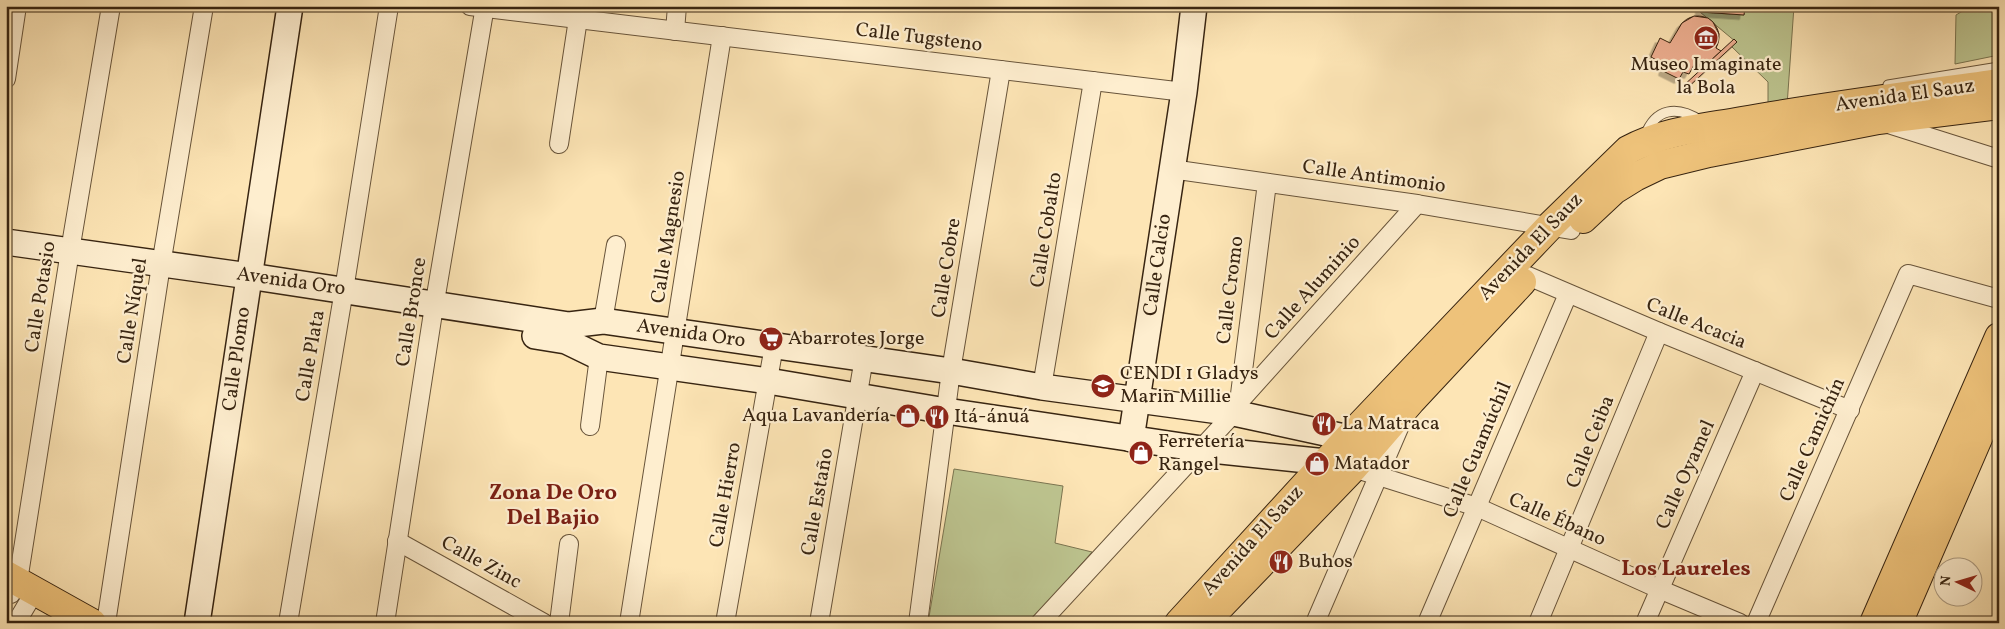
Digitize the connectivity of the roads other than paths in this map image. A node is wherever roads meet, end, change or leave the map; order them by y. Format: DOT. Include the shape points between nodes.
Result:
graph roads {
  1 [pos="17,6"];
  2 [pos="111,6"];
  3 [pos="204,6"];
  4 [pos="290,6"];
  5 [pos="389,6"];
  6 [pos="677,6"];
  7 [pos="1194,6"];
  8 [pos="480,7"];
  9 [pos="578,19"];
  10 [pos="675,31"];
  11 [pos="722,36"];
  12 [pos="1999,66"];
  13 [pos="1001,70"];
  14 [pos="6,79"];
  15 [pos="1093,81"];
  16 [pos="1999,83"];
  17 [pos="1878,86"];
  18 [pos="1184,92"];
  19 [pos="1999,105"];
  20 [pos="1830,106"];
  21 [pos="1878,120"];
  22 [pos="559,144"];
  23 [pos="1999,159"];
  24 [pos="1171,169"];
  25 [pos="1267,183"];
  26 [pos="1417,204"];
  27 [pos="1560,228"];
  28 [pos="6,242"];
  29 [pos="616,245"];
  30 [pos="6,255"];
  31 [pos="69,258"];
  32 [pos="160,271"];
  33 [pos="1528,276"];
  34 [pos="248,282"];
  35 [pos="1568,294"];
  36 [pos="343,297"];
  37 [pos="1999,299"];
  38 [pos="433,311"];
  39 [pos="603,321"];
  40 [pos="675,332"];
  41 [pos="1659,332"];
  42 [pos="1999,337"];
  43 [pos="774,346"];
  44 [pos="599,357"];
  45 [pos="864,358"];
  46 [pos="671,367"];
  47 [pos="951,371"];
  48 [pos="1755,371"];
  49 [pos="768,381"];
  50 [pos="1042,387"];
  51 [pos="1999,390"];
  52 [pos="858,396"];
  53 [pos="1138,400"];
  54 [pos="1411,401"];
  55 [pos="1236,408"];
  56 [pos="1850,410"];
  57 [pos="946,411"];
  58 [pos="590,426"];
  59 [pos="1131,439"];
  60 [pos="1362,440"];
  61 [pos="1202,449"];
  62 [pos="1326,462"];
  63 [pos="1353,468"];
  64 [pos="1380,475"];
  65 [pos="1476,508"];
  66 [pos="397,541"];
  67 [pos="569,544"];
  68 [pos="1570,549"];
  69 [pos="1659,590"];
  70 [pos="17,594"];
  71 [pos="1045,621"];
  72 [pos="65,623"];
  73 [pos="92,623"];
  74 [pos="106,623"];
  75 [pos="197,623"];
  76 [pos="288,623"];
  77 [pos="385,623"];
  78 [pos="544,623"];
  79 [pos="558,623"];
  80 [pos="629,623"];
  81 [pos="725,623"];
  82 [pos="819,623"];
  83 [pos="918,623"];
  84 [pos="1179,623"];
  85 [pos="1204,623"];
  86 [pos="1315,623"];
  87 [pos="1427,623"];
  88 [pos="1538,623"];
  89 [pos="1645,623"];
  90 [pos="1740,623"];
  91 [pos="1756,623"];
  92 [pos="1874,623"];
  93 [pos="1898,623"];
  1 -- 14 [label="street"];
  2 -- 31 [label="street, Calle Potasio"];
  3 -- 32 [label="street, Calle Níquel"];
  4 -- 34 [label="main road, Calle Plomo"];
  5 -- 36 [label="street, Calle Plata"];
  6 -- 10 [label="street"];
  7 -- 18 [label="main road, Calle Calcio"];
  8 -- 9 [label="street, Calle Tugsteno"];
  8 -- 38 [label="street, Calle Bronce"];
  9 -- 10 [label="street, Calle Tugsteno"];
  9 -- 22 [label="street"];
  10 -- 11 [label="street, Calle Tugsteno"];
  11 -- 13 [label="street, Calle Tugsteno"];
  11 -- 40 [label="street, Calle Magnesio"];
  12 -- 17 [label="lane"];
  13 -- 15 [label="street, Calle Tugsteno"];
  13 -- 47 [label="street, Calle Cobre"];
  15 -- 18 [label="street, Calle Tugsteno"];
  15 -- 50 [label="street, Calle Cobalto"];
  16 -- 20 [label="main road, Avenida El Sauz"];
  18 -- 24 [label="main road, Calle Calcio"];
  19 -- 21 [label="main road, Avenida El Sauz"];
  20 -- 21 [label="street"];
  20 -- 27 [label="main road, Avenida El Sauz" via="1674,133 1643,142 1628,150"];
  21 -- 23 [label="street"];
  21 -- 27 [label="main road, Avenida El Sauz" via="1709,153 1660,166 1614,190"];
  24 -- 25 [label="street, Calle Antimonio"];
  24 -- 53 [label="main road, Calle Calcio"];
  25 -- 26 [label="street, Calle Antimonio"];
  25 -- 55 [label="street, Calle Cromo"];
  26 -- 27 [label="street, Calle Antimonio"];
  26 -- 55 [label="street, Calle Aluminio"];
  27 -- 33 [label="main road, Avenida El Sauz"];
  27 -- 60 [label="main road, Avenida El Sauz"];
  28 -- 31 [label="main road, Avenida Oro"];
  29 -- 39 [label="street"];
  30 -- 31 [label="main road, Avenida Oro"];
  31 -- 32 [label="main road, Avenida Oro"];
  31 -- 70 [label="street, Calle Potasio"];
  32 -- 34 [label="main road, Avenida Oro"];
  32 -- 74 [label="street, Calle Níquel"];
  33 -- 35 [label="street, Calle Acacia"];
  33 -- 54 [label="main road, Avenida El Sauz"];
  34 -- 36 [label="main road, Avenida Oro"];
  34 -- 75 [label="main road, Calle Plomo"];
  35 -- 41 [label="street, Calle Acacia"];
  35 -- 65 [label="street, Calle Guamúchil"];
  36 -- 38 [label="main road, Avenida Oro"];
  36 -- 76 [label="street, Calle Plata"];
  37 -- 56 [label="street, Calle Camichín" via="1908,274"];
  38 -- 39 [label="main road, Avenida Oro" via="569,325"];
  38 -- 44 [label="main road, Avenida Oro" via="566,341"];
  38 -- 66 [label="street, Calle Bronce"];
  39 -- 40 [label="main road, Avenida Oro"];
  40 -- 43 [label="main road, Avenida Oro"];
  40 -- 46 [label="street, Calle Magnesio"];
  41 -- 48 [label="street, Calle Acacia"];
  41 -- 68 [label="street, Calle Ceiba"];
  42 -- 92 [label="main road"];
  43 -- 45 [label="main road, Avenida Oro"];
  43 -- 49 [label="street, Calle Hierro"];
  44 -- 46 [label="main road, Avenida Oro"];
  44 -- 58 [label="street"];
  45 -- 47 [label="main road, Avenida Oro"];
  45 -- 52 [label="street, Calle Estaño"];
  46 -- 49 [label="main road, Avenida Oro"];
  46 -- 80 [label="street, Calle Magnesio"];
  47 -- 50 [label="main road, Avenida Oro"];
  47 -- 57 [label="street, Calle Cobre"];
  48 -- 56 [label="street, Calle Acacia"];
  48 -- 69 [label="street, Calle Oyamel"];
  49 -- 52 [label="main road, Avenida Oro"];
  49 -- 81 [label="street, Calle Hierro"];
  50 -- 53 [label="main road, Avenida Oro"];
  51 -- 93 [label="main road"];
  52 -- 57 [label="main road, Avenida Oro"];
  52 -- 82 [label="street, Calle Estaño"];
  53 -- 55 [label="main road, Avenida Oro"];
  53 -- 59 [label="main road, Calle Calcio"];
  54 -- 60 [label="main road, Avenida El Sauz"];
  54 -- 64 [label="street"];
  55 -- 60 [label="main road, Avenida Oro"];
  55 -- 61 [label="street, Calle Aluminio"];
  56 -- 91 [label="street, Calle Camichín"];
  57 -- 59 [label="main road, Avenida Oro"];
  57 -- 83 [label="street, Calle Cobre"];
  59 -- 61 [label="main road, Avenida Oro"];
  60 -- 62 [label="main road, Avenida El Sauz"];
  60 -- 63 [label="main road, Avenida El Sauz"];
  61 -- 62 [label="main road, Avenida Oro"];
  61 -- 71 [label="street, Calle Aluminio"];
  62 -- 63 [label="main road, Avenida Oro"];
  62 -- 84 [label="main road, Avenida El Sauz"];
  63 -- 64 [label="street, Calle Ébano"];
  63 -- 85 [label="main road, Avenida El Sauz"];
  64 -- 65 [label="street, Calle Ébano"];
  64 -- 86 [label="street"];
  65 -- 68 [label="street, Calle Ébano"];
  65 -- 87 [label="street, Calle Guamúchil"];
  66 -- 77 [label="street, Calle Bronce"];
  66 -- 78 [label="street, Calle Zinc"];
  67 -- 79 [label="street"];
  68 -- 69 [label="street, Calle Ébano"];
  68 -- 88 [label="street, Calle Ceiba"];
  69 -- 89 [label="street, Calle Oyamel"];
  69 -- 90 [label="street, Calle Ébano"];
  70 -- 72 [label="main road"];
  70 -- 73 [label="main road"];
}
